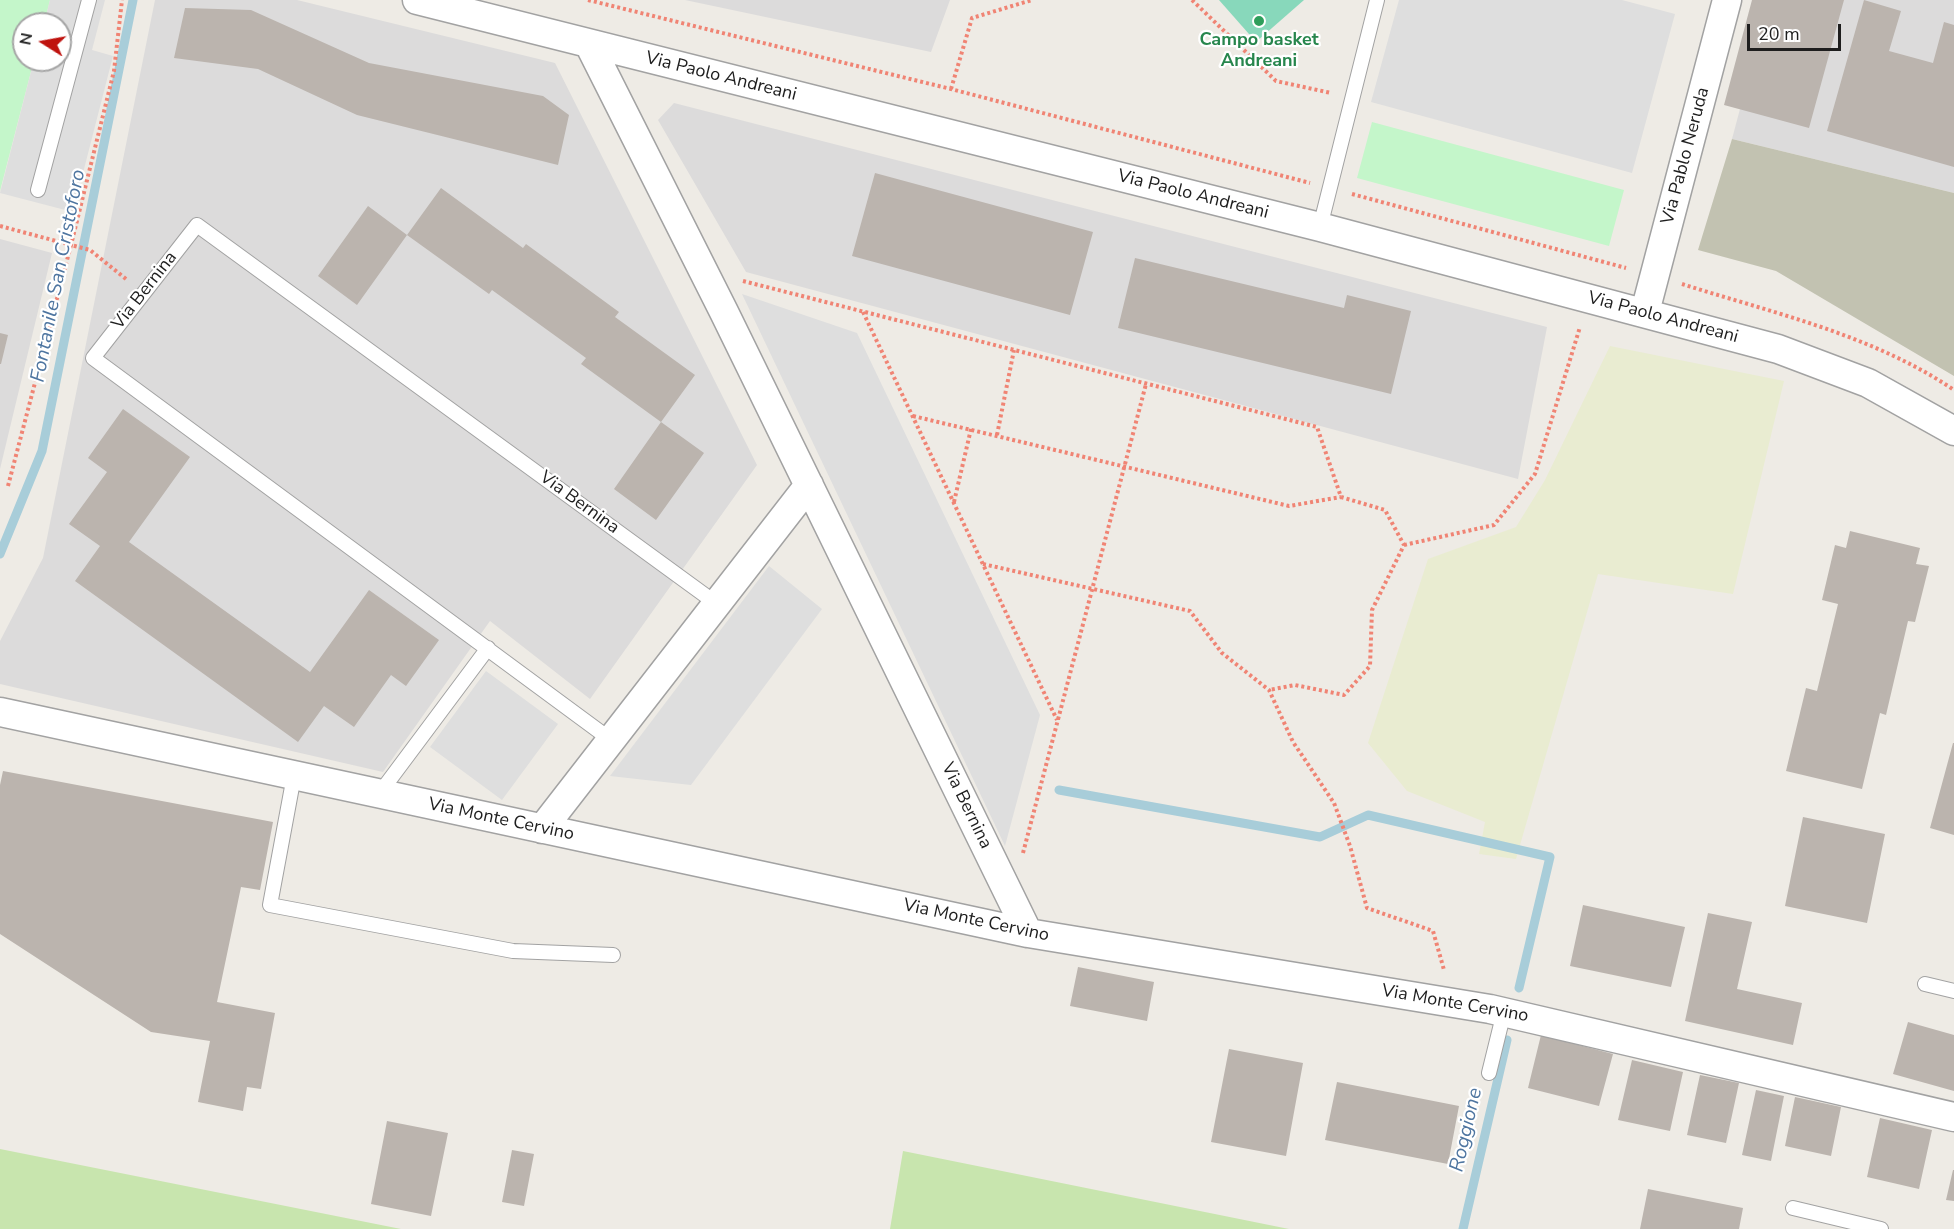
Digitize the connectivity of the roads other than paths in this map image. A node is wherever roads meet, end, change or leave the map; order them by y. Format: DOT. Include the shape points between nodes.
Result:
graph roads {
  1 [pos="89,0"];
  2 [pos="417,0"];
  3 [pos="1377,0"];
  4 [pos="1727,0"];
  5 [pos="589,44"];
  6 [pos="38,190"];
  7 [pos="1320,226"];
  8 [pos="1646,312"];
  9 [pos="1954,431"];
  10 [pos="808,485"];
  11 [pos="717,604"];
  12 [pos="488,648"];
  13 [pos="0,712"];
  14 [pos="612,740"];
  15 [pos="294,776"];
  16 [pos="379,794"];
  17 [pos="542,829"];
  18 [pos="1028,933"];
  19 [pos="613,955"];
  20 [pos="1925,984"];
  21 [pos="1954,991"];
  22 [pos="1504,1012"];
  23 [pos="1489,1072"];
  24 [pos="1954,1117"];
  25 [pos="1793,1208"];
  26 [pos="1881,1229"];
  1 -- 6 [label="lane"];
  2 -- 5 [label="street, Via Paolo Andreani"];
  3 -- 7 [label="lane"];
  4 -- 8 [label="street, Via Pablo Neruda"];
  5 -- 7 [label="street, Via Paolo Andreani"];
  5 -- 10 [label="street, Via Bernina"];
  7 -- 8 [label="street, Via Paolo Andreani"];
  8 -- 9 [label="street, Via Paolo Andreani" via="1778,349 1868,383"];
  10 -- 11 [label="street"];
  10 -- 18 [label="street, Via Bernina"];
  11 -- 12 [label="lane, Via Bernina" via="197,225 93,358"];
  11 -- 14 [label="street"];
  12 -- 14 [label="lane, Via Bernina"];
  12 -- 16 [label="lane"];
  13 -- 15 [label="street, Via Monte Cervino"];
  14 -- 17 [label="street"];
  15 -- 16 [label="street, Via Monte Cervino"];
  15 -- 19 [label="lane" via="270,905 513,951"];
  16 -- 17 [label="street, Via Monte Cervino"];
  17 -- 18 [label="street, Via Monte Cervino"];
  18 -- 22 [label="street, Via Monte Cervino"];
  20 -- 21 [label="lane"];
  22 -- 23 [label="lane"];
  22 -- 24 [label="street, Via Monte Cervino"];
  25 -- 26 [label="lane"];
}
